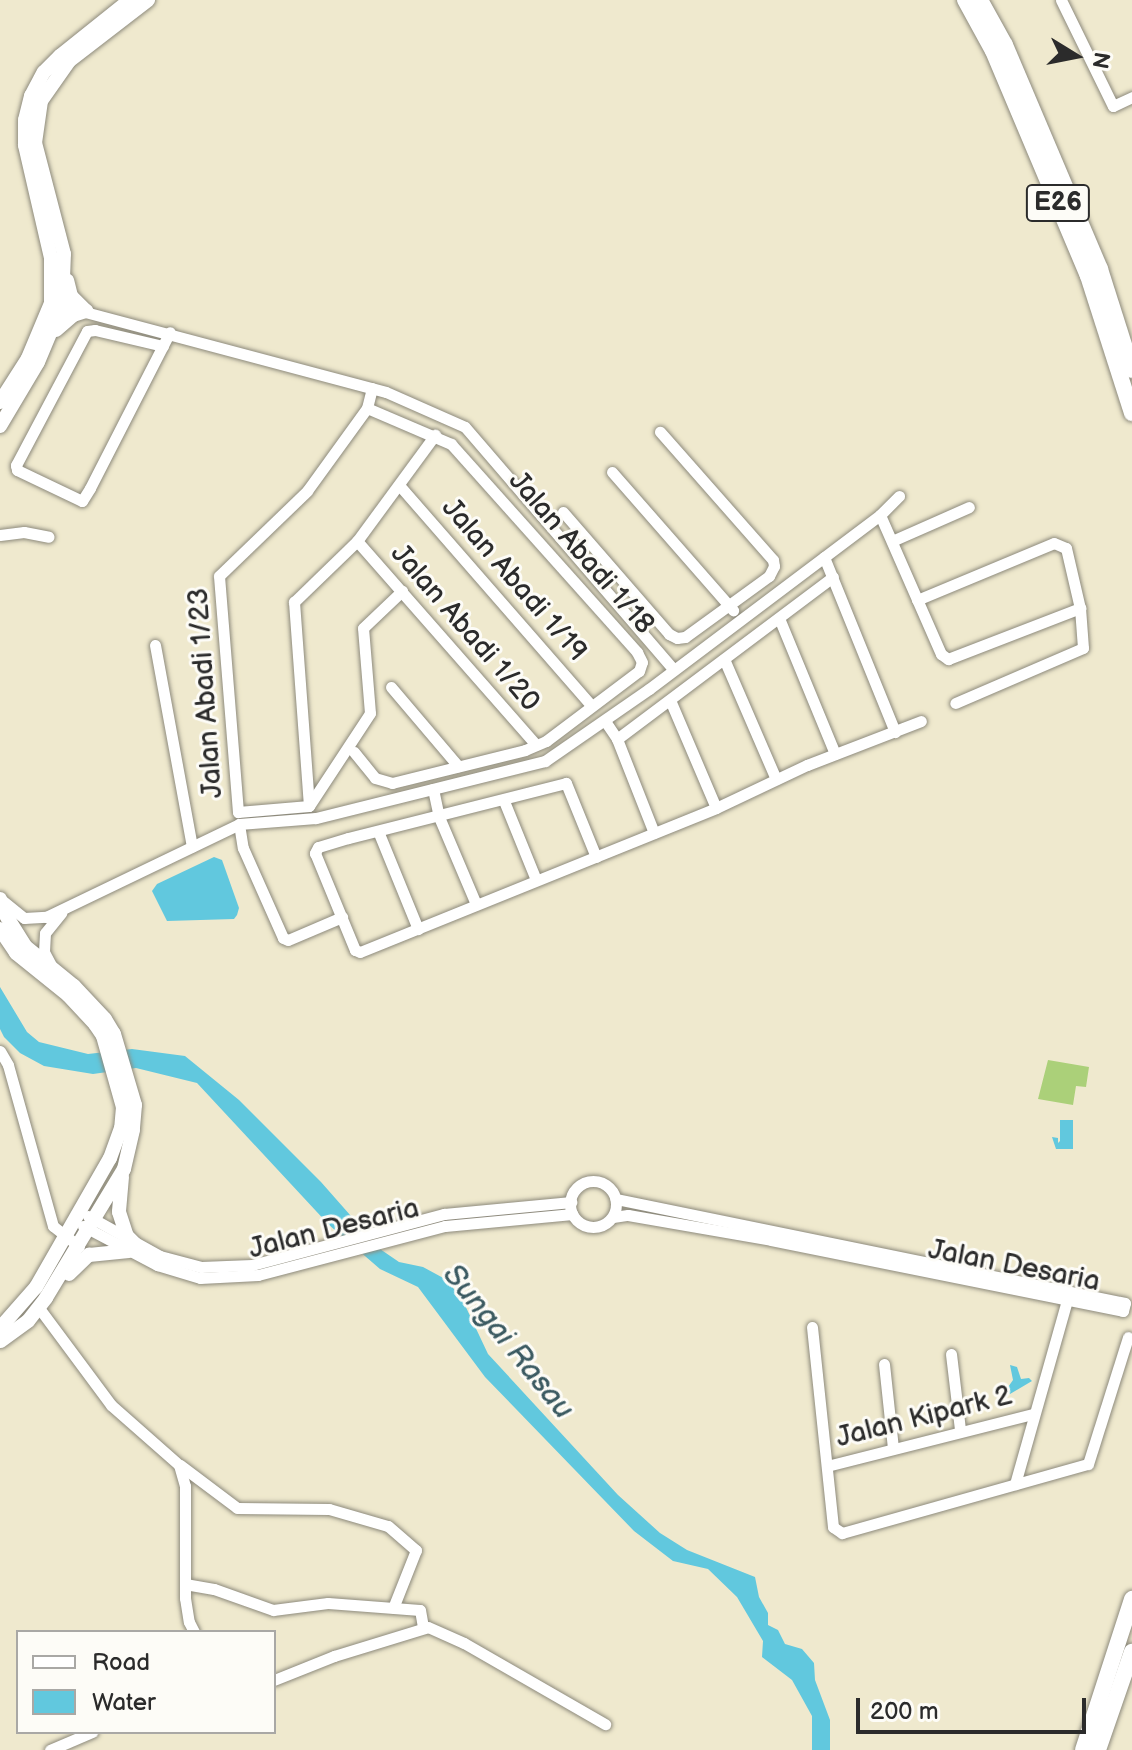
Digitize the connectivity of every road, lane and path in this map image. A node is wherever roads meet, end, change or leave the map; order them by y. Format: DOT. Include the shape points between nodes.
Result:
graph roads {
  1 [pos="130,0"];
  2 [pos="148,0"];
  3 [pos="965,0"];
  4 [pos="980,0"];
  5 [pos="1061,0"];
  6 [pos="1132,97"];
  7 [pos="66,274"];
  8 [pos="56,304"];
  9 [pos="86,311"];
  10 [pos="170,332"];
  11 [pos="51,337"];
  12 [pos="163,346"];
  13 [pos="1132,370"];
  14 [pos="372,388"];
  15 [pos="0,402"];
  16 [pos="367,408"];
  17 [pos="1132,413"];
  18 [pos="0,426"];
  19 [pos="660,432"];
  20 [pos="435,435"];
  21 [pos="612,472"];
  22 [pos="399,485"];
  23 [pos="899,496"];
  24 [pos="969,507"];
  25 [pos="563,512"];
  26 [pos="880,515"];
  27 [pos="0,535"];
  28 [pos="49,537"];
  29 [pos="357,541"];
  30 [pos="892,541"];
  31 [pos="829,567"];
  32 [pos="402,591"];
  33 [pos="917,600"];
  34 [pos="728,604"];
  35 [pos="1080,608"];
  36 [pos="779,618"];
  37 [pos="741,619"];
  38 [pos="155,645"];
  39 [pos="724,659"];
  40 [pos="673,669"];
  41 [pos="391,687"];
  42 [pos="670,700"];
  43 [pos="955,703"];
  44 [pos="592,706"];
  45 [pos="605,721"];
  46 [pos="921,721"];
  47 [pos="895,732"];
  48 [pos="617,739"];
  49 [pos="536,745"];
  50 [pos="354,752"];
  51 [pos="835,754"];
  52 [pos="458,766"];
  53 [pos="776,779"];
  54 [pos="433,789"];
  55 [pos="504,801"];
  56 [pos="309,806"];
  57 [pos="716,808"];
  58 [pos="439,817"];
  59 [pos="239,818"];
  60 [pos="378,831"];
  61 [pos="654,833"];
  62 [pos="192,847"];
  63 [pos="596,857"];
  64 [pos="536,880"];
  65 [pos="0,898"];
  66 [pos="476,904"];
  67 [pos="61,913"];
  68 [pos="342,917"];
  69 [pos="0,929"];
  70 [pos="418,929"];
  71 [pos="56,972"];
  72 [pos="108,1035"];
  73 [pos="0,1051"];
  74 [pos="126,1088"];
  75 [pos="124,1169"];
  76 [pos="616,1199"];
  77 [pos="572,1208"];
  78 [pos="75,1214"];
  79 [pos="613,1217"];
  80 [pos="91,1224"];
  81 [pos="62,1236"];
  82 [pos="79,1246"];
  83 [pos="132,1248"];
  84 [pos="1068,1297"];
  85 [pos="43,1303"];
  86 [pos="812,1327"];
  87 [pos="0,1328"];
  88 [pos="1128,1337"];
  89 [pos="0,1341"];
  90 [pos="951,1354"];
  91 [pos="884,1364"];
  92 [pos="1033,1414"];
  93 [pos="960,1430"];
  94 [pos="893,1448"];
  95 [pos="179,1465"];
  96 [pos="827,1466"];
  97 [pos="1015,1484"];
  98 [pos="185,1584"];
  99 [pos="1132,1599"];
  100 [pos="393,1608"];
  101 [pos="423,1627"];
  102 [pos="193,1630"];
  103 [pos="1132,1652"];
  104 [pos="276,1679"];
  105 [pos="1108,1703"];
  106 [pos="605,1724"];
  107 [pos="87,1734"];
  108 [pos="50,1750"];
  109 [pos="1083,1750"];
  110 [pos="1098,1750"];
  1 -- 8 [label="main road" via="44,72 27,110 25,145"];
  2 -- 7 [label="main road" via="69,61 41,101 35,143"];
  3 -- 17 [label="highway, E26" via="993,51 1088,276"];
  4 -- 13 [label="highway, E26" via="1005,45 1100,269"];
  5 -- 6 [label="street" via="1113,106"];
  7 -- 8 [label="main road"];
  7 -- 9 [label="main road" via="71,296"];
  8 -- 9 [label="street"];
  8 -- 11 [label="main road"];
  8 -- 15 [label="main road"];
  9 -- 10 [label="street"];
  9 -- 11 [label="main road" via="62,322"];
  10 -- 12 [label="street"];
  10 -- 14 [label="street"];
  11 -- 18 [label="main road"];
  12 -- 12 [label="street" via="87,331 16,467 82,501"];
  14 -- 16 [label="street, Jalan Abadi 1/23"];
  14 -- 40 [label="street" via="465,427"];
  16 -- 20 [label="street, Jalan Abadi 1/18"];
  16 -- 59 [label="street, Jalan Abadi 1/23" via="307,491 219,576"];
  19 -- 34 [label="street" via="773,560 769,576"];
  20 -- 22 [label="street"];
  20 -- 44 [label="street, Jalan Abadi 1/18" via="477,471 640,657 639,671"];
  21 -- 34 [label="street"];
  22 -- 29 [label="street"];
  22 -- 44 [label="street, Jalan Abadi 1/19"];
  23 -- 26 [label="street"];
  24 -- 30 [label="street"];
  25 -- 34 [label="street" via="669,634 685,637"];
  26 -- 30 [label="street"];
  26 -- 31 [label="street"];
  27 -- 28 [label="street"];
  29 -- 32 [label="street, Jalan Abadi 1/20"];
  29 -- 56 [label="street" via="294,602"];
  30 -- 33 [label="street"];
  31 -- 36 [label="street"];
  31 -- 37 [label="street"];
  31 -- 47 [label="street"];
  32 -- 49 [label="street, Jalan Abadi 1/20"];
  32 -- 56 [label="street" via="363,628 370,713"];
  33 -- 35 [label="street" via="948,659"];
  33 -- 35 [label="street" via="1057,543 1066,548"];
  34 -- 37 [label="street"];
  35 -- 43 [label="street" via="1083,648"];
  36 -- 39 [label="street"];
  36 -- 51 [label="street"];
  37 -- 40 [label="street"];
  38 -- 62 [label="street"];
  39 -- 42 [label="street"];
  39 -- 53 [label="street"];
  40 -- 45 [label="street"];
  41 -- 52 [label="street"];
  42 -- 48 [label="street"];
  42 -- 57 [label="street"];
  44 -- 49 [label="street, Jalan Abadi 1/18"];
  45 -- 48 [label="street"];
  45 -- 54 [label="street" via="545,761"];
  46 -- 47 [label="street"];
  47 -- 51 [label="street"];
  48 -- 61 [label="street"];
  49 -- 52 [label="street, Jalan Abadi 1/18"];
  50 -- 52 [label="street, Jalan Abadi 1/18" via="383,782"];
  51 -- 53 [label="street"];
  53 -- 57 [label="street"];
  54 -- 58 [label="street"];
  54 -- 59 [label="street" via="316,818"];
  55 -- 58 [label="street"];
  55 -- 63 [label="street" via="566,783"];
  55 -- 64 [label="street"];
  56 -- 59 [label="street"];
  57 -- 61 [label="street"];
  58 -- 60 [label="street"];
  58 -- 66 [label="street"];
  59 -- 62 [label="street"];
  59 -- 68 [label="street" via="240,840 279,935 288,940"];
  60 -- 68 [label="street" via="318,847 315,853"];
  60 -- 70 [label="street"];
  61 -- 63 [label="street"];
  62 -- 67 [label="street"];
  63 -- 64 [label="street"];
  64 -- 66 [label="street"];
  65 -- 67 [label="street" via="24,918"];
  65 -- 71 [label="main road" via="26,947"];
  66 -- 70 [label="street"];
  67 -- 71 [label="street" via="43,940"];
  68 -- 70 [label="street" via="360,952"];
  69 -- 72 [label="main road" via="16,953"];
  71 -- 72 [label="main road" via="98,1009"];
  72 -- 74 [label="main road"];
  73 -- 81 [label="street" via="48,1214"];
  74 -- 75 [label="main road" via="133,1130"];
  74 -- 78 [label="main road" via="121,1128 110,1158"];
  75 -- 80 [label="main road"];
  75 -- 83 [label="main road" via="119,1212"];
  76 -- 77 [label="street, Jalan Desaria" via="609,1188 590,1182 579,1186"];
  76 -- 79 [label="street"];
  76 -- 84 [label="street, Jalan Desaria"];
  77 -- 79 [label="street, Jalan Desaria" via="589,1227"];
  77 -- 83 [label="street, Jalan Desaria" via="444,1214 252,1265 201,1267"];
  77 -- 83 [label="street, Jalan Desaria" via="445,1226 258,1275 200,1278 157,1265"];
  78 -- 80 [label="street, Jalan Desaria"];
  78 -- 81 [label="main road"];
  79 -- 84 [label="street, Jalan Desaria" via="628,1215 771,1240"];
  80 -- 82 [label="main road"];
  80 -- 83 [label="street, Jalan Desaria"];
  81 -- 82 [label="street"];
  81 -- 87 [label="main road" via="36,1287"];
  82 -- 85 [label="main road"];
  83 -- 85 [label="main road" via="89,1255"];
  84 -- 92 [label="street"];
  85 -- 89 [label="main road"];
  85 -- 95 [label="street" via="111,1405"];
  86 -- 96 [label="street"];
  88 -- 97 [label="street" via="1088,1464"];
  90 -- 93 [label="street"];
  91 -- 94 [label="street"];
  92 -- 93 [label="street, Jalan Kipark 2"];
  92 -- 97 [label="street"];
  93 -- 94 [label="street, Jalan Kipark 2"];
  94 -- 96 [label="street, Jalan Kipark 2"];
  95 -- 98 [label="street" via="185,1494"];
  95 -- 100 [label="street" via="237,1508 329,1509 395,1530 416,1550"];
  96 -- 97 [label="street" via="833,1527 842,1533"];
  98 -- 100 [label="street" via="273,1610 328,1603"];
  98 -- 102 [label="street"];
  99 -- 105 [label="highway"];
  100 -- 101 [label="street" via="420,1610"];
  101 -- 104 [label="street"];
  101 -- 106 [label="street" via="464,1643"];
  103 -- 105 [label="highway"];
  105 -- 109 [label="highway"];
  105 -- 110 [label="highway"];
  107 -- 108 [label="street"];
}
